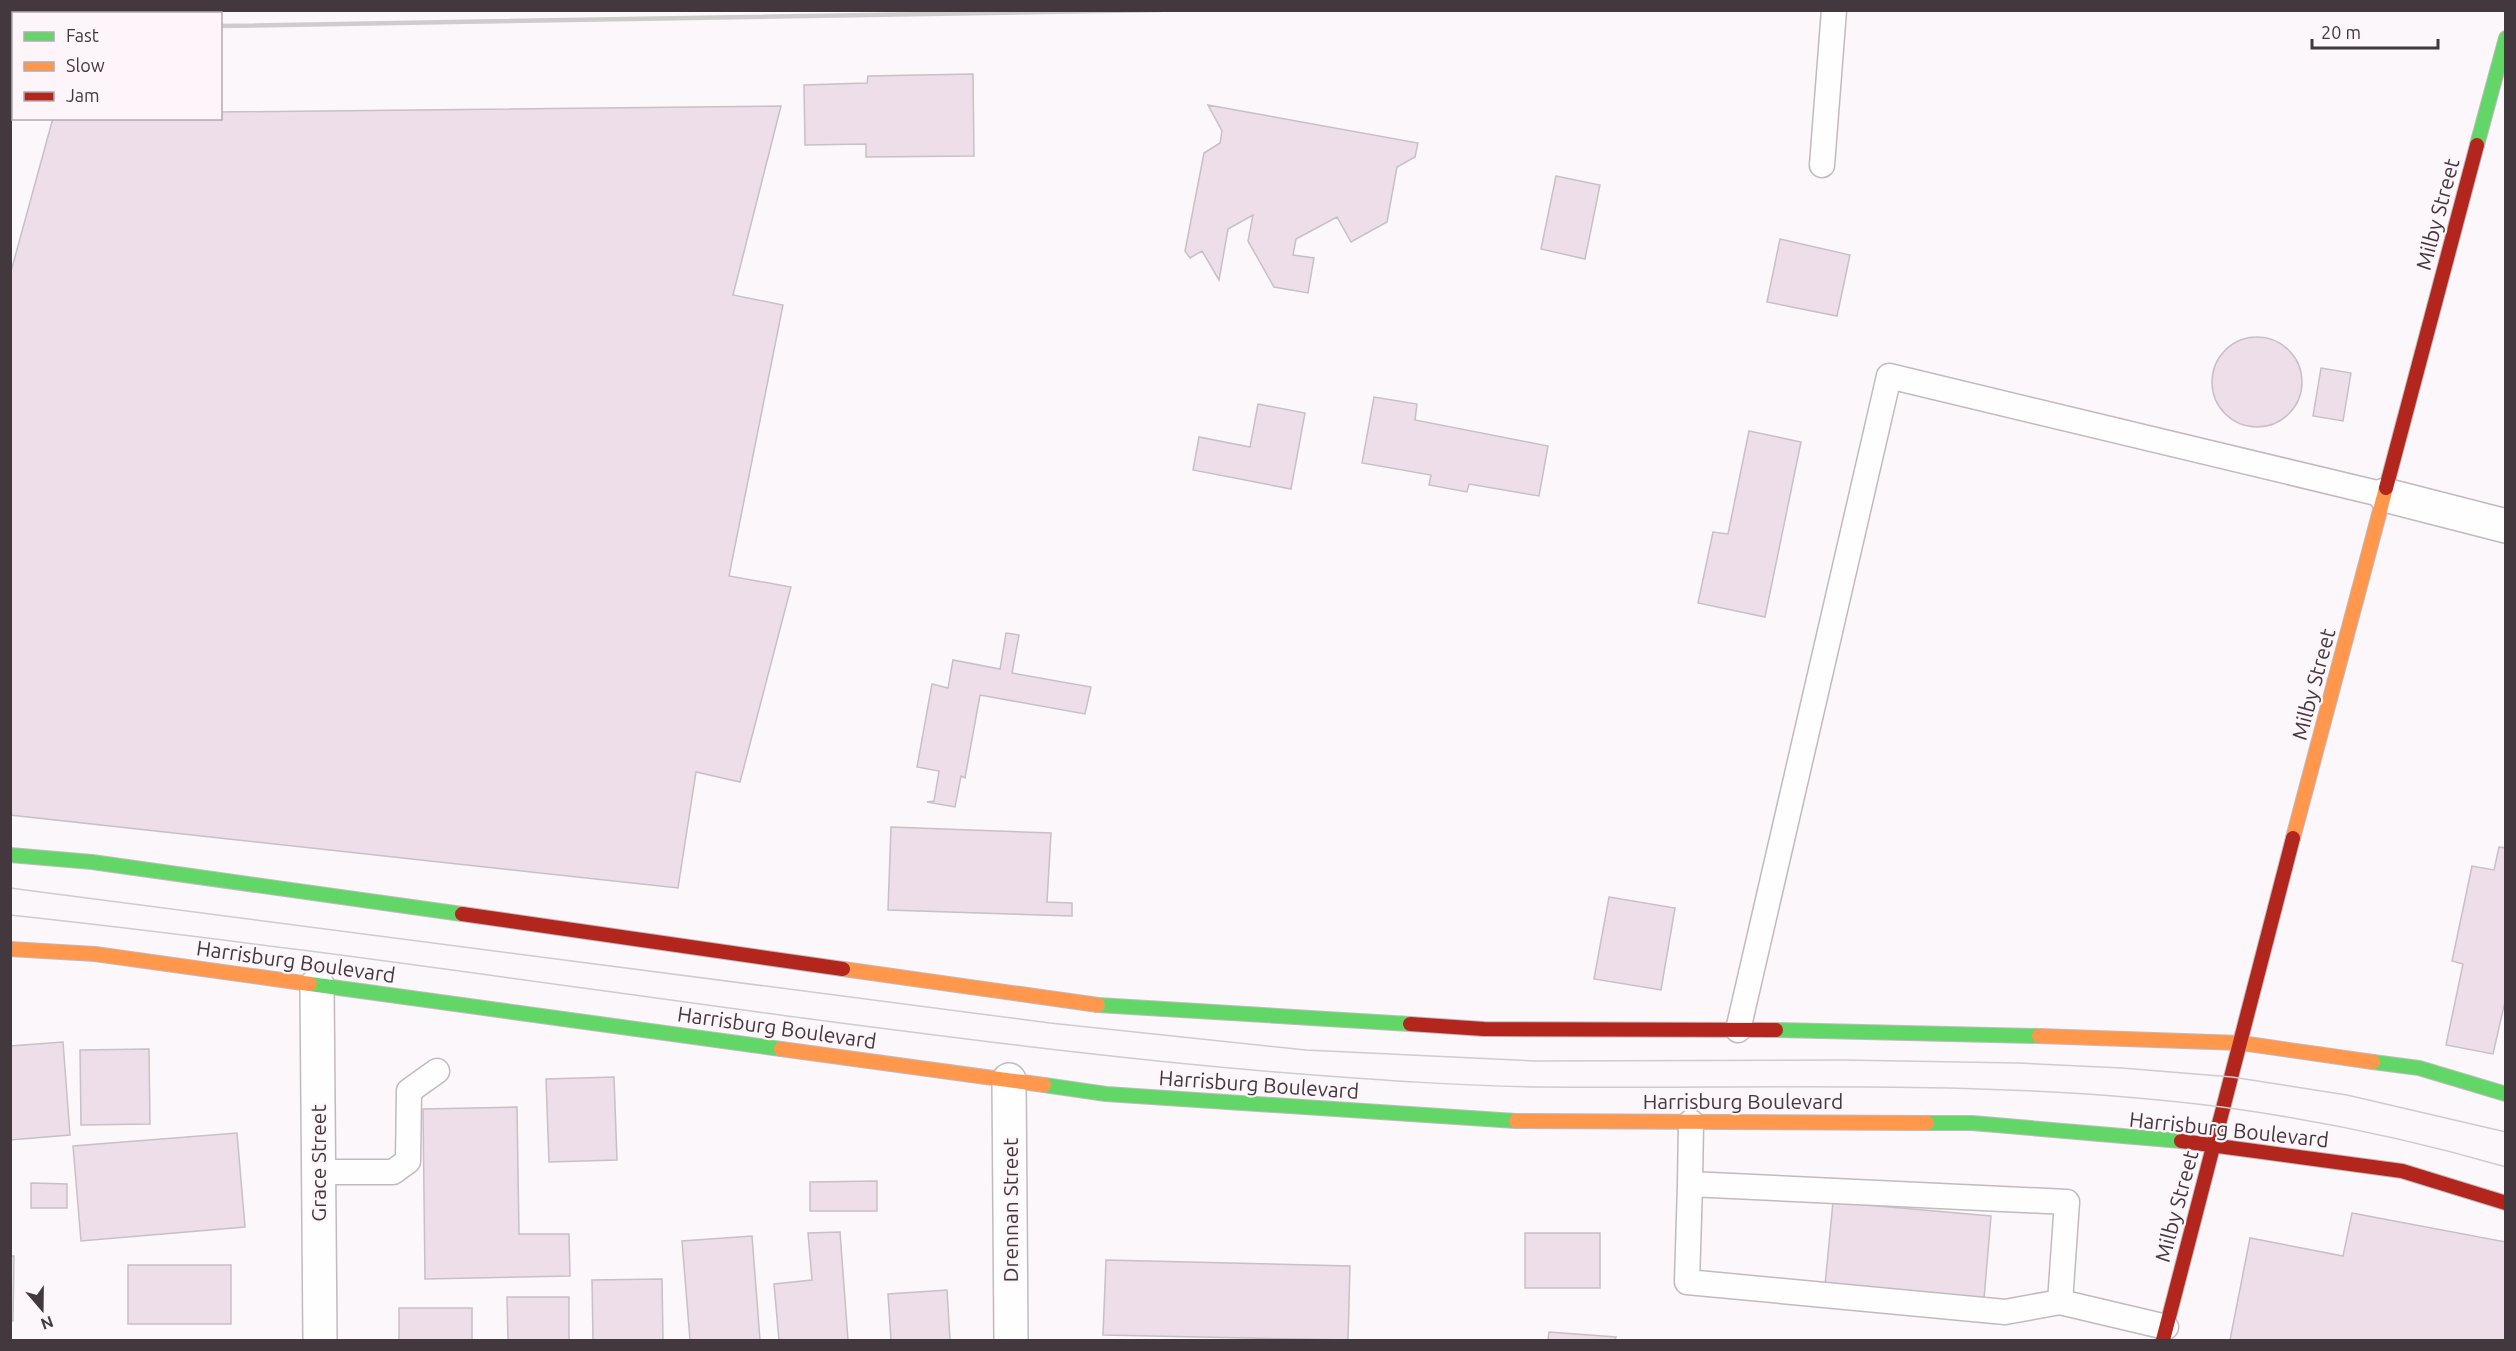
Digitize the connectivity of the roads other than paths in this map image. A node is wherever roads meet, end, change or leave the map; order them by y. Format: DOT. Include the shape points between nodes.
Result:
graph roads {
  1 [pos="1834,10"];
  2 [pos="2505,38"];
  3 [pos="1822,165"];
  4 [pos="2385,495"];
  5 [pos="2505,526"];
  6 [pos="10,855"];
  7 [pos="10,949"];
  8 [pos="317,985"];
  9 [pos="1738,1030"];
  10 [pos="2241,1043"];
  11 [pos="436,1071"];
  12 [pos="1009,1080"];
  13 [pos="2505,1094"];
  14 [pos="1691,1122"];
  15 [pos="2214,1144"];
  16 [pos="318,1172"];
  17 [pos="1690,1184"];
  18 [pos="2505,1203"];
  19 [pos="2060,1302"];
  20 [pos="2165,1334"];
  21 [pos="320,1341"];
  22 [pos="1011,1341"];
  1 -- 3 [label="lane"];
  2 -- 4 [label="main road, Milby Street"];
  4 -- 5 [label="street"];
  4 -- 9 [label="lane" via="1889,376"];
  4 -- 10 [label="main road, Milby Street"];
  6 -- 9 [label="main road" via="92,862 1100,1005 1484,1029"];
  7 -- 8 [label="main road, Harrisburg Boulevard" via="95,954"];
  8 -- 12 [label="main road, Harrisburg Boulevard"];
  8 -- 16 [label="street, Grace Street"];
  9 -- 10 [label="main road"];
  10 -- 13 [label="main road" via="2419,1068"];
  10 -- 15 [label="main road, Milby Street"];
  11 -- 16 [label="lane" via="409,1091 408,1161 393,1172"];
  12 -- 14 [label="main road, Harrisburg Boulevard" via="1106,1094 1490,1121"];
  12 -- 22 [label="street, Drennan Street"];
  14 -- 15 [label="main road, Harrisburg Boulevard" via="1972,1123"];
  14 -- 17 [label="lane"];
  15 -- 18 [label="main road, Harrisburg Boulevard" via="2402,1171"];
  15 -- 20 [label="main road, Milby Street"];
  16 -- 21 [label="street, Grace Street"];
  17 -- 19 [label="lane" via="1687,1282 2005,1312"];
  17 -- 19 [label="lane" via="2067,1202"];
  19 -- 20 [label="lane"];
}
